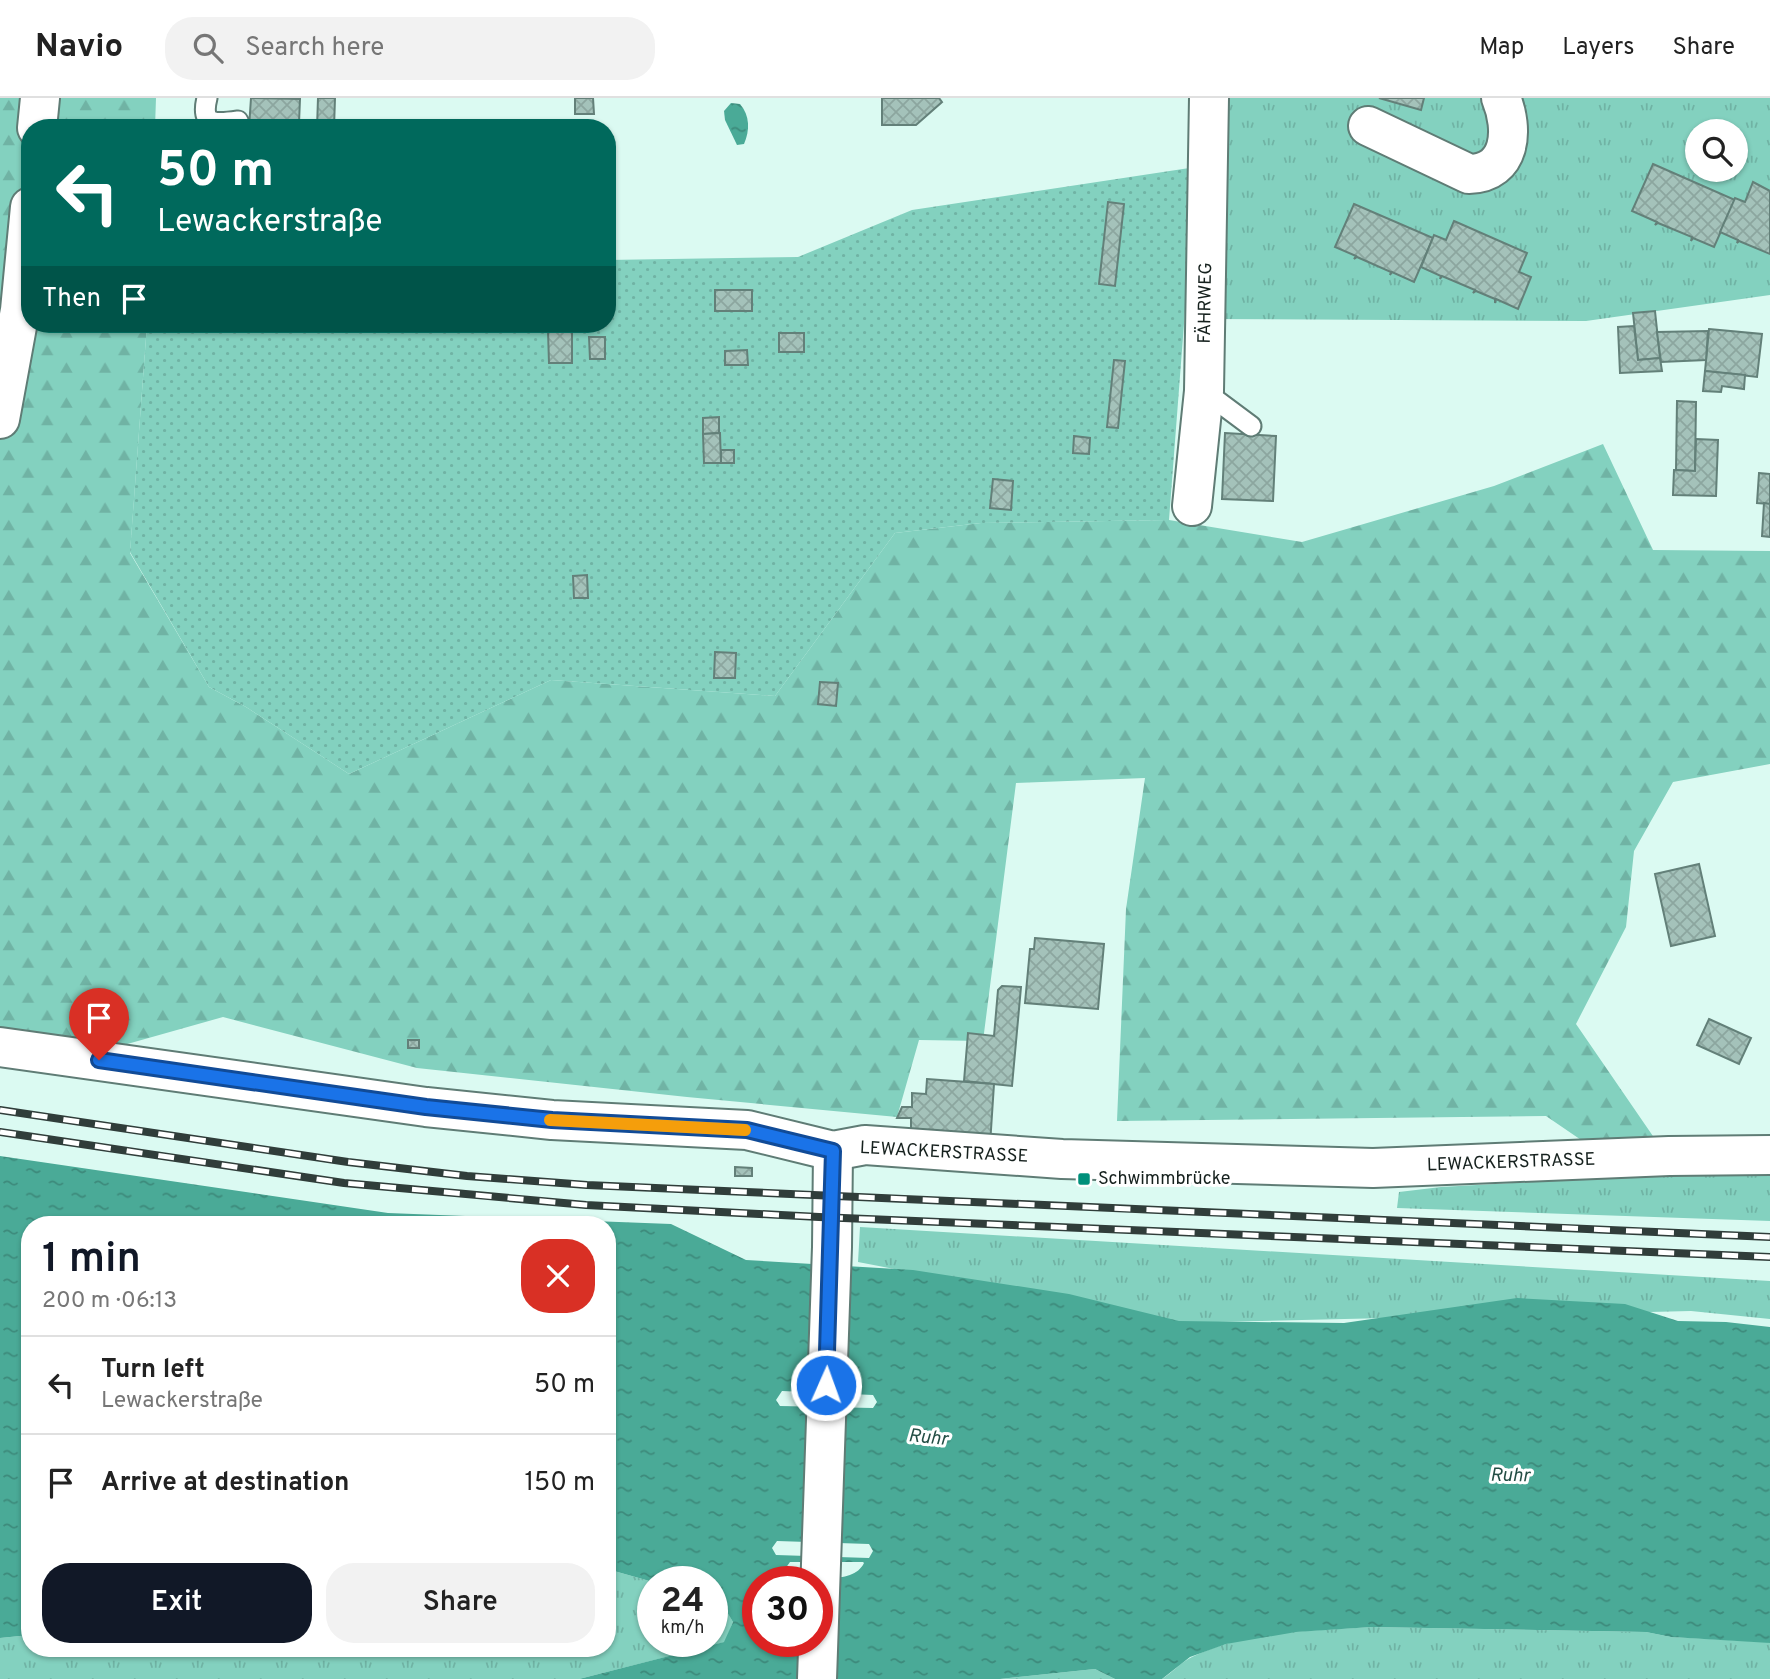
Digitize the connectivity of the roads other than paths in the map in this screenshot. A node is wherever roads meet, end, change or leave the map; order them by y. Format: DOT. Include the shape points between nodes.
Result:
graph roads {
  1 [pos="40,98"];
  2 [pos="207,98"];
  3 [pos="1209,98"];
  4 [pos="1501,98"];
  5 [pos="38,119"];
  6 [pos="210,119"];
  7 [pos="1368,126"];
  8 [pos="21,300"];
  9 [pos="1204,391"];
  10 [pos="0,419"];
  11 [pos="1251,426"];
  12 [pos="1192,506"];
  13 [pos="0,1047"];
  14 [pos="833,1151"];
  15 [pos="1766,1155"];
  16 [pos="817,1679"];
  1 -- 5 [label="street"];
  2 -- 6 [label="lane" via="204,109"];
  3 -- 9 [label="street, FÄHRWEG"];
  4 -- 7 [label="street" via="1508,124 1507,143 1502,158 1480,174 1469,174"];
  8 -- 10 [label="street"];
  9 -- 11 [label="lane"];
  9 -- 12 [label="street, FÄHRWEG"];
  13 -- 14 [label="street, LEWACKERSTRASSE" via="426,1107 552,1120 747,1130"];
  14 -- 15 [label="street, LEWACKERSTRASSE" via="865,1145 1062,1159 1373,1168"];
  14 -- 16 [label="street"];
}
